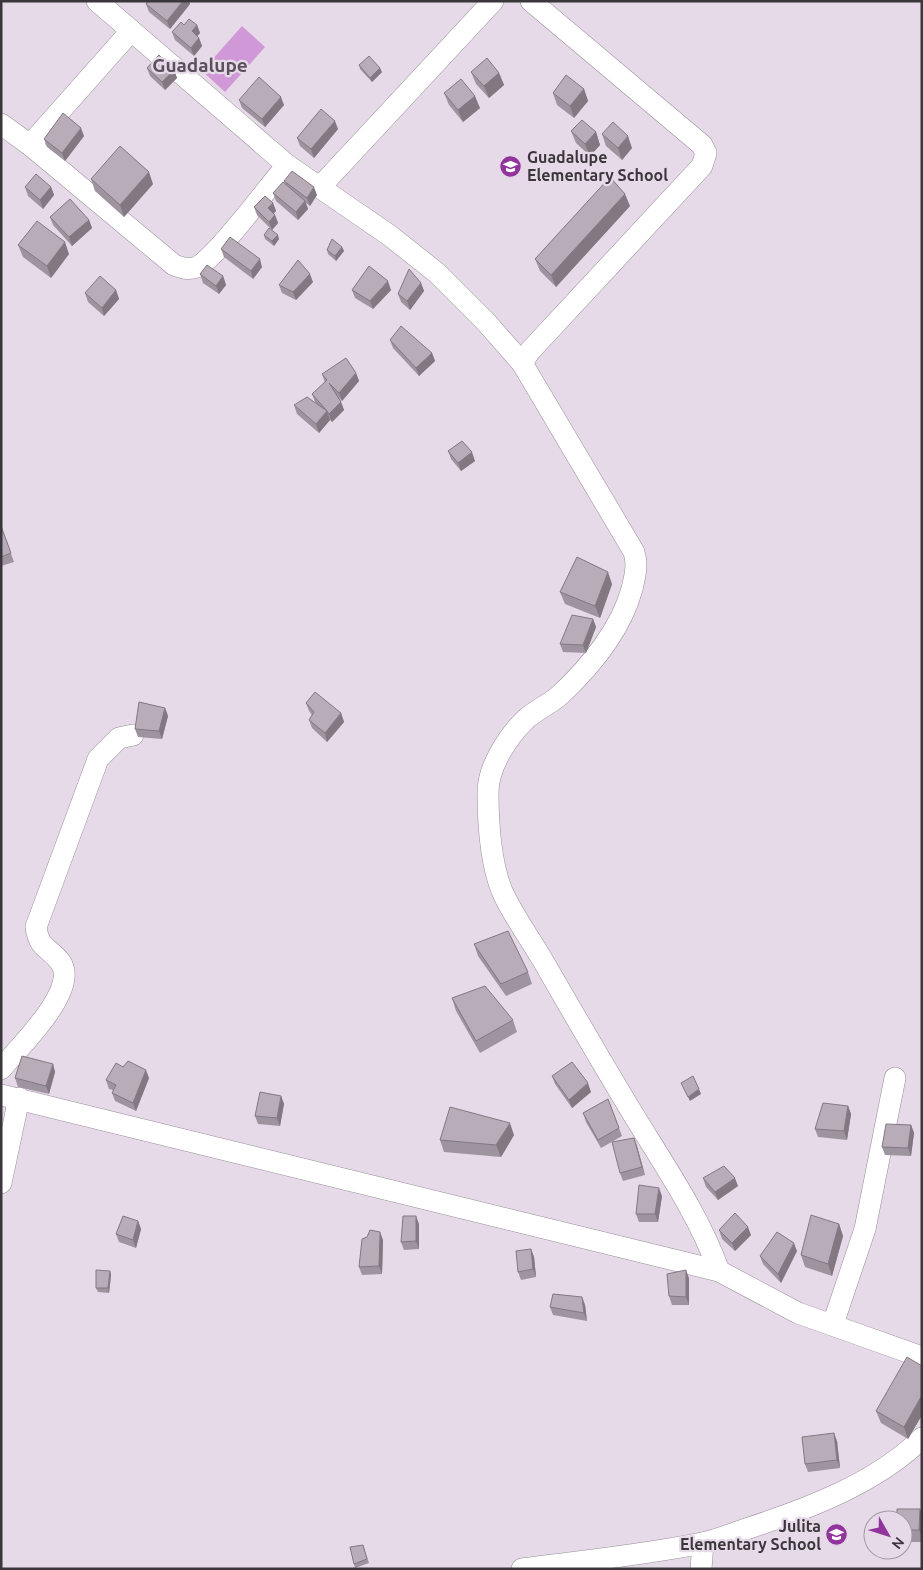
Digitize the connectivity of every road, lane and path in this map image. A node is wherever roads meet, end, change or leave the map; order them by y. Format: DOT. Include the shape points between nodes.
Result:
graph roads {
  1 [pos="98,1"];
  2 [pos="492,1"];
  3 [pos="531,1"];
  4 [pos="131,31"];
  5 [pos="1,124"];
  6 [pos="30,145"];
  7 [pos="287,165"];
  8 [pos="320,188"];
  9 [pos="522,363"];
  10 [pos="133,735"];
  11 [pos="1,1069"];
  12 [pos="895,1078"];
  13 [pos="10,1096"];
  14 [pos="1,1183"];
  15 [pos="718,1271"];
  16 [pos="833,1324"];
  17 [pos="922,1357"];
  18 [pos="922,1438"];
  19 [pos="703,1543"];
  20 [pos="522,1569"];
  21 [pos="701,1569"];
  1 -- 4 [label="street"];
  2 -- 8 [label="street"];
  3 -- 9 [label="street" via="702,145 706,152 702,166"];
  4 -- 6 [label="street"];
  4 -- 7 [label="street"];
  5 -- 6 [label="street"];
  6 -- 7 [label="street" via="174,265 185,269 199,266 214,252"];
  7 -- 8 [label="street"];
  8 -- 9 [label="street" via="389,235 437,273"];
  9 -- 15 [label="street" via="622,530 636,559 636,573 629,598 603,647 558,697 526,720 496,762 488,789 495,870 502,892 707,1239"];
  10 -- 11 [label="street" via="119,738 98,759 36,927 38,939 61,963 64,973 62,988 52,1008"];
  12 -- 16 [label="street" via="865,1229"];
  13 -- 14 [label="street"];
  13 -- 15 [label="street"];
  15 -- 16 [label="street" via="798,1313"];
  16 -- 17 [label="street"];
  18 -- 19 [label="street" via="913,1448 829,1499"];
  19 -- 20 [label="street"];
  19 -- 21 [label="street"];
}
